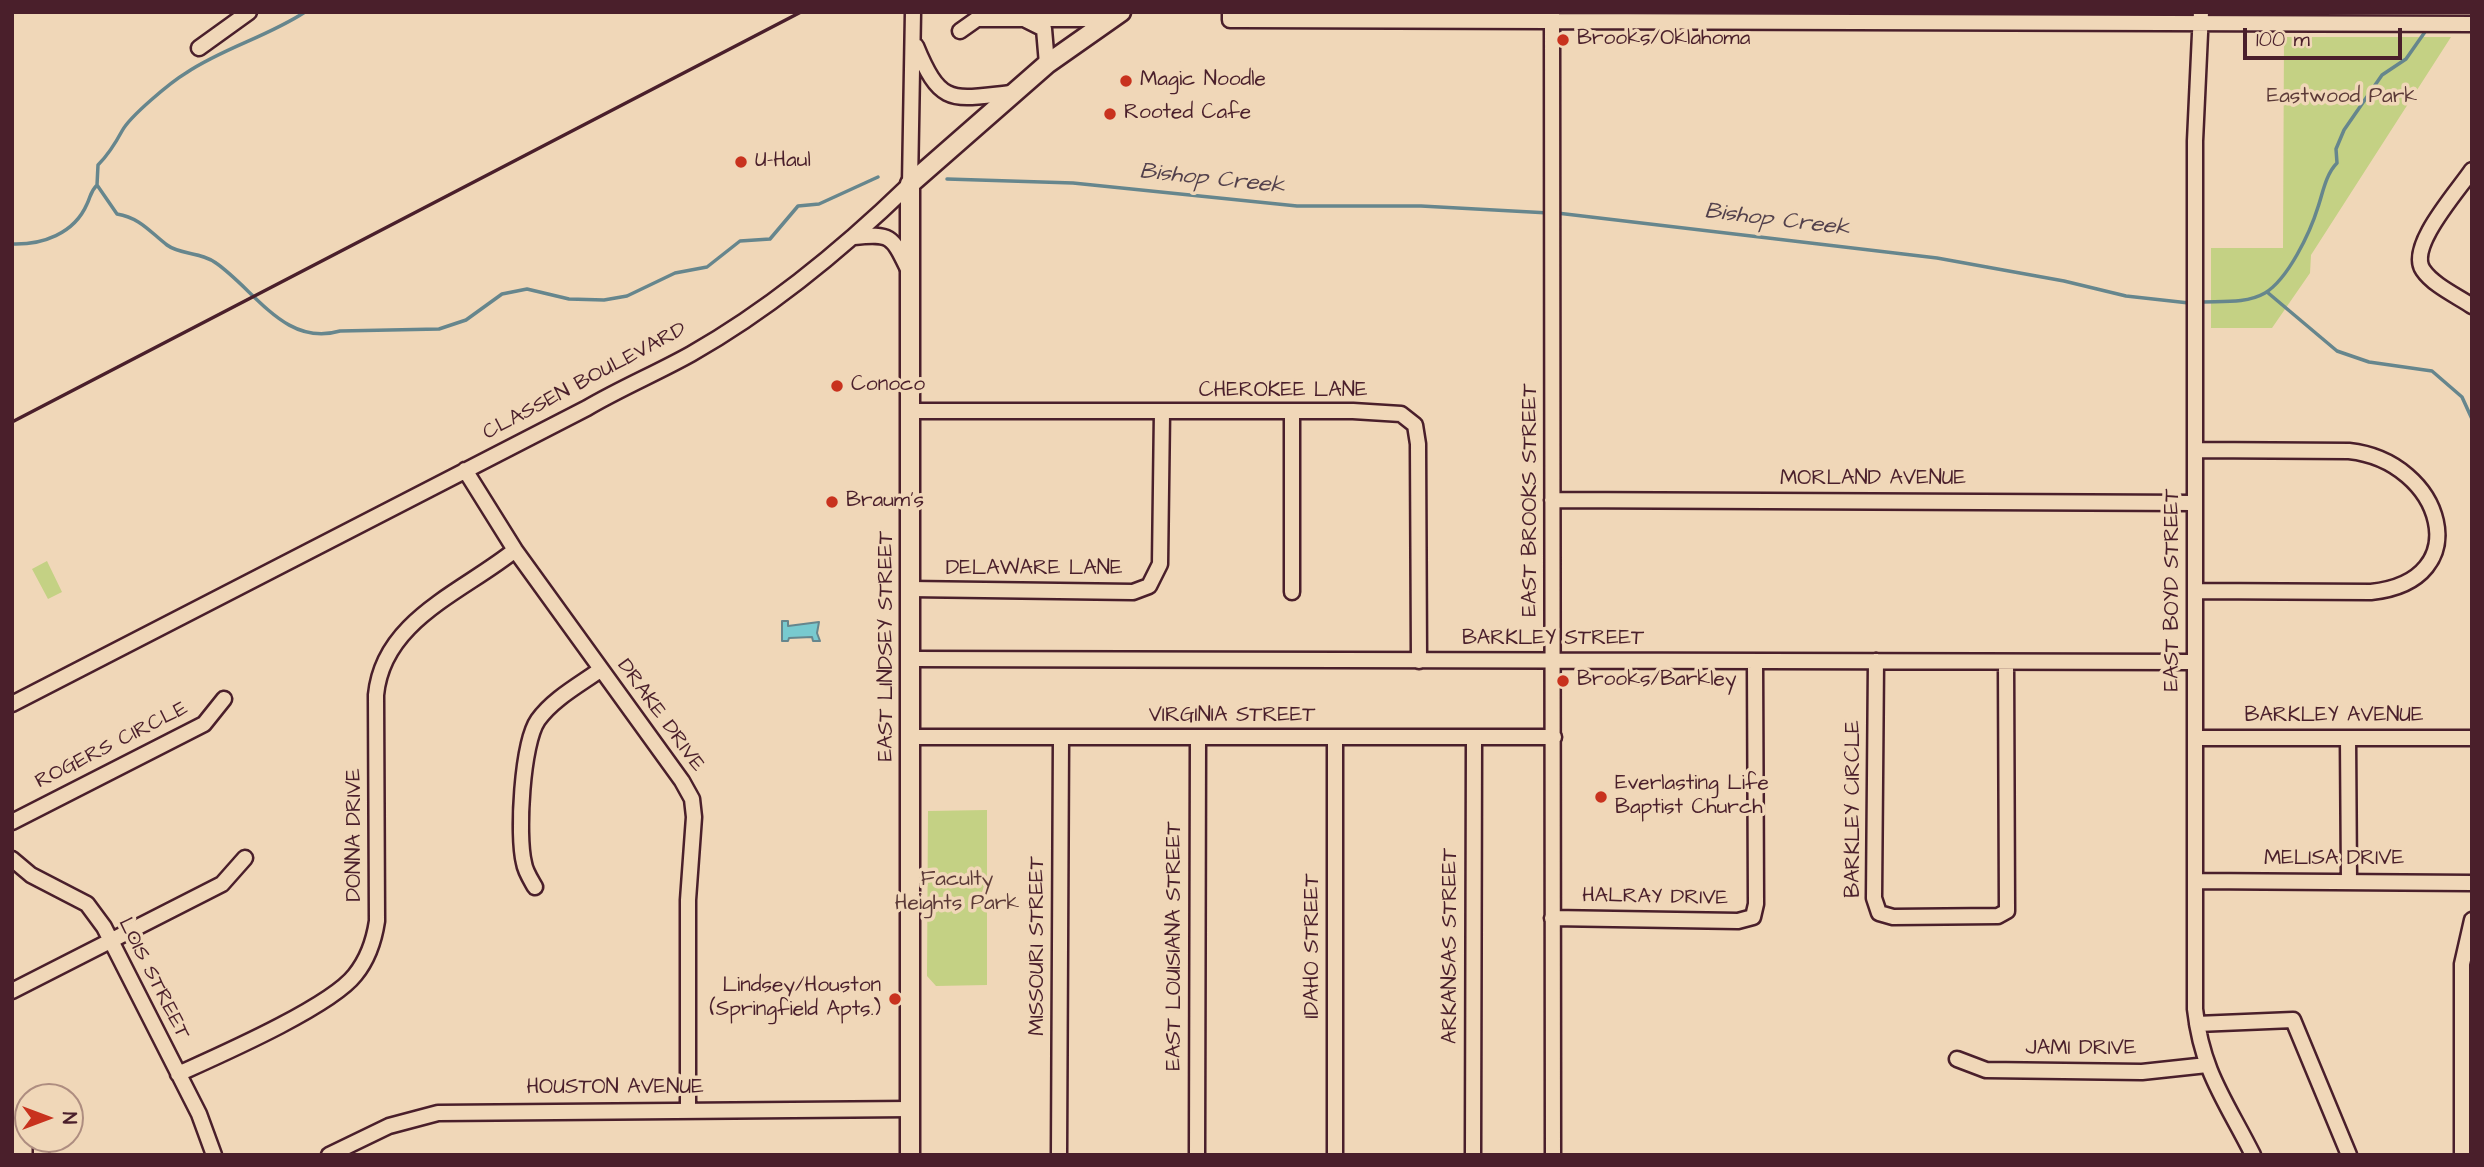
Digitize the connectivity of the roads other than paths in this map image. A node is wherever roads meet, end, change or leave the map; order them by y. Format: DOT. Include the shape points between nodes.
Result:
graph roads {
  1 [pos="249,12"];
  2 [pos="913,12"];
  3 [pos="1116,16"];
  4 [pos="1230,16"];
  5 [pos="1552,16"];
  6 [pos="1390,17"];
  7 [pos="1707,17"];
  8 [pos="1870,17"];
  9 [pos="2034,17"];
  10 [pos="2201,17"];
  11 [pos="1024,19"];
  12 [pos="2387,19"];
  13 [pos="2472,24"];
  14 [pos="960,31"];
  15 [pos="914,42"];
  16 [pos="198,48"];
  17 [pos="1047,64"];
  18 [pos="1012,93"];
  19 [pos="2472,170"];
  20 [pos="910,184"];
  21 [pos="854,237"];
  22 [pos="908,269"];
  23 [pos="2472,306"];
  24 [pos="912,411"];
  25 [pos="1161,412"];
  26 [pos="1292,414"];
  27 [pos="2195,450"];
  28 [pos="465,470"];
  29 [pos="1552,500"];
  30 [pos="2195,503"];
  31 [pos="515,550"];
  32 [pos="910,589"];
  33 [pos="2195,591"];
  34 [pos="1292,592"];
  35 [pos="911,659"];
  36 [pos="1419,661"];
  37 [pos="1876,661"];
  38 [pos="1554,662"];
  39 [pos="1755,662"];
  40 [pos="2006,662"];
  41 [pos="2194,662"];
  42 [pos="600,670"];
  43 [pos="224,699"];
  44 [pos="12,704"];
  45 [pos="910,737"];
  46 [pos="1060,737"];
  47 [pos="1335,737"];
  48 [pos="1554,737"];
  49 [pos="1198,738"];
  50 [pos="1474,738"];
  51 [pos="2196,738"];
  52 [pos="2348,738"];
  53 [pos="2472,738"];
  54 [pos="12,822"];
  55 [pos="245,858"];
  56 [pos="12,859"];
  57 [pos="2195,881"];
  58 [pos="2349,881"];
  59 [pos="2472,883"];
  60 [pos="535,887"];
  61 [pos="1552,918"];
  62 [pos="2472,920"];
  63 [pos="112,941"];
  64 [pos="12,991"];
  65 [pos="2197,1024"];
  66 [pos="2467,1043"];
  67 [pos="1957,1059"];
  68 [pos="2207,1065"];
  69 [pos="178,1074"];
  70 [pos="911,1109"];
  71 [pos="688,1110"];
  72 [pos="214,1155"];
  73 [pos="329,1155"];
  74 [pos="911,1155"];
  75 [pos="1059,1155"];
  76 [pos="1197,1155"];
  77 [pos="1335,1155"];
  78 [pos="1473,1155"];
  79 [pos="1553,1155"];
  80 [pos="2253,1155"];
  81 [pos="2349,1155"];
  82 [pos="2462,1155"];
  1 -- 16 [label="street"];
  2 -- 15 [label="street, EAST LINDSEY STREET"];
  3 -- 11 [label="street"];
  3 -- 17 [label="main road, CLASSEN BOULEVARD"];
  4 -- 6 [label="street"];
  5 -- 6 [label="street"];
  5 -- 7 [label="street"];
  5 -- 29 [label="street, EAST BROOKS STREET"];
  7 -- 8 [label="street"];
  8 -- 9 [label="street"];
  9 -- 10 [label="street"];
  10 -- 12 [label="street"];
  10 -- 27 [label="street, EAST BOYD STREET" via="2195,141"];
  11 -- 14 [label="street" via="977,19"];
  11 -- 17 [label="street" via="1044,29"];
  12 -- 13 [label="street" via="2413,25"];
  15 -- 18 [label="street" via="929,76 944,92 965,98"];
  15 -- 20 [label="street, EAST LINDSEY STREET"];
  17 -- 18 [label="main road, CLASSEN BOULEVARD"];
  18 -- 20 [label="main road, CLASSEN BOULEVARD"];
  19 -- 23 [label="street" via="2420,247 2419,261 2431,278"];
  20 -- 21 [label="street, CLASSEN BOULEVARD"];
  20 -- 22 [label="main road, EAST LINDSEY STREET"];
  21 -- 22 [label="street" via="889,237"];
  21 -- 28 [label="street, CLASSEN BOULEVARD" via="804,278 692,353"];
  22 -- 24 [label="main road, EAST LINDSEY STREET"];
  24 -- 25 [label="street, CHEROKEE LANE"];
  24 -- 32 [label="main road, EAST LINDSEY STREET"];
  25 -- 26 [label="street, CHEROKEE LANE"];
  25 -- 32 [label="street, DELAWARE LANE" via="1161,548 1155,580 1149,586 1132,592"];
  26 -- 34 [label="street"];
  26 -- 36 [label="street, CHEROKEE LANE" via="1391,412 1415,425"];
  27 -- 30 [label="street, EAST BOYD STREET"];
  27 -- 33 [label="street" via="2374,454 2424,492 2437,528 2427,564 2414,580 2398,588 2371,592"];
  28 -- 31 [label="street, DRAKE DRIVE"];
  28 -- 44 [label="street, CLASSEN BOULEVARD"];
  29 -- 30 [label="street, MORLAND AVENUE"];
  29 -- 38 [label="street, EAST BROOKS STREET"];
  30 -- 33 [label="street, EAST BOYD STREET"];
  31 -- 42 [label="street, DRAKE DRIVE"];
  31 -- 69 [label="street, DONNA DRIVE" via="410,626 392,644 377,680 377,921 362,966 327,998"];
  32 -- 35 [label="main road, EAST LINDSEY STREET"];
  33 -- 41 [label="street, EAST BOYD STREET"];
  35 -- 36 [label="street, BARKLEY STREET"];
  35 -- 45 [label="main road, EAST LINDSEY STREET"];
  36 -- 38 [label="street, BARKLEY STREET"];
  37 -- 39 [label="street, BARKLEY STREET"];
  37 -- 40 [label="street, BARKLEY STREET"];
  37 -- 40 [label="street, BARKLEY CIRCLE" via="1874,898 1879,913 1893,917 1997,916 2007,911"];
  38 -- 39 [label="street, BARKLEY STREET"];
  38 -- 48 [label="street, EAST BROOKS STREET"];
  39 -- 61 [label="street, HALRAY DRIVE" via="1753,917 1738,921"];
  40 -- 41 [label="street, BARKLEY STREET"];
  41 -- 51 [label="street, EAST BOYD STREET"];
  42 -- 60 [label="street" via="549,708 527,742 524,863"];
  42 -- 71 [label="street, DRAKE DRIVE" via="692,799"];
  43 -- 54 [label="street, ROGERS CIRCLE" via="204,724"];
  45 -- 46 [label="street, VIRGINIA STREET"];
  45 -- 70 [label="main road, EAST LINDSEY STREET"];
  46 -- 49 [label="street, VIRGINIA STREET"];
  46 -- 75 [label="street, MISSOURI STREET"];
  47 -- 49 [label="street, VIRGINIA STREET"];
  47 -- 50 [label="street, VIRGINIA STREET"];
  47 -- 77 [label="street, IDAHO STREET"];
  48 -- 50 [label="street, VIRGINIA STREET"];
  48 -- 61 [label="street, EAST BROOKS STREET"];
  49 -- 76 [label="street, EAST LOUISIANA STREET"];
  50 -- 78 [label="street, ARKANSAS STREET"];
  51 -- 52 [label="street, BARKLEY AVENUE"];
  51 -- 57 [label="street, EAST BOYD STREET"];
  52 -- 53 [label="street, BARKLEY AVENUE"];
  52 -- 58 [label="street"];
  55 -- 63 [label="street" via="222,884"];
  56 -- 63 [label="street, LOIS STREET" via="31,875 87,904"];
  57 -- 58 [label="street, MELISA DRIVE"];
  57 -- 65 [label="street, EAST BOYD STREET"];
  58 -- 59 [label="street, MELISA DRIVE"];
  61 -- 79 [label="street, EAST BROOKS STREET"];
  62 -- 66 [label="street" via="2462,964"];
  63 -- 64 [label="street"];
  63 -- 69 [label="street, LOIS STREET"];
  65 -- 68 [label="street, EAST BOYD STREET"];
  65 -- 81 [label="street" via="2293,1020"];
  66 -- 82 [label="street"];
  67 -- 68 [label="street, JAMI DRIVE" via="1986,1070 2142,1072"];
  68 -- 80 [label="street, EAST BOYD STREET"];
  69 -- 72 [label="street, LOIS STREET"];
  70 -- 71 [label="street, HOUSTON AVENUE"];
  70 -- 74 [label="main road, EAST LINDSEY STREET"];
  71 -- 73 [label="street, HOUSTON AVENUE" via="438,1113 389,1126"];
}
